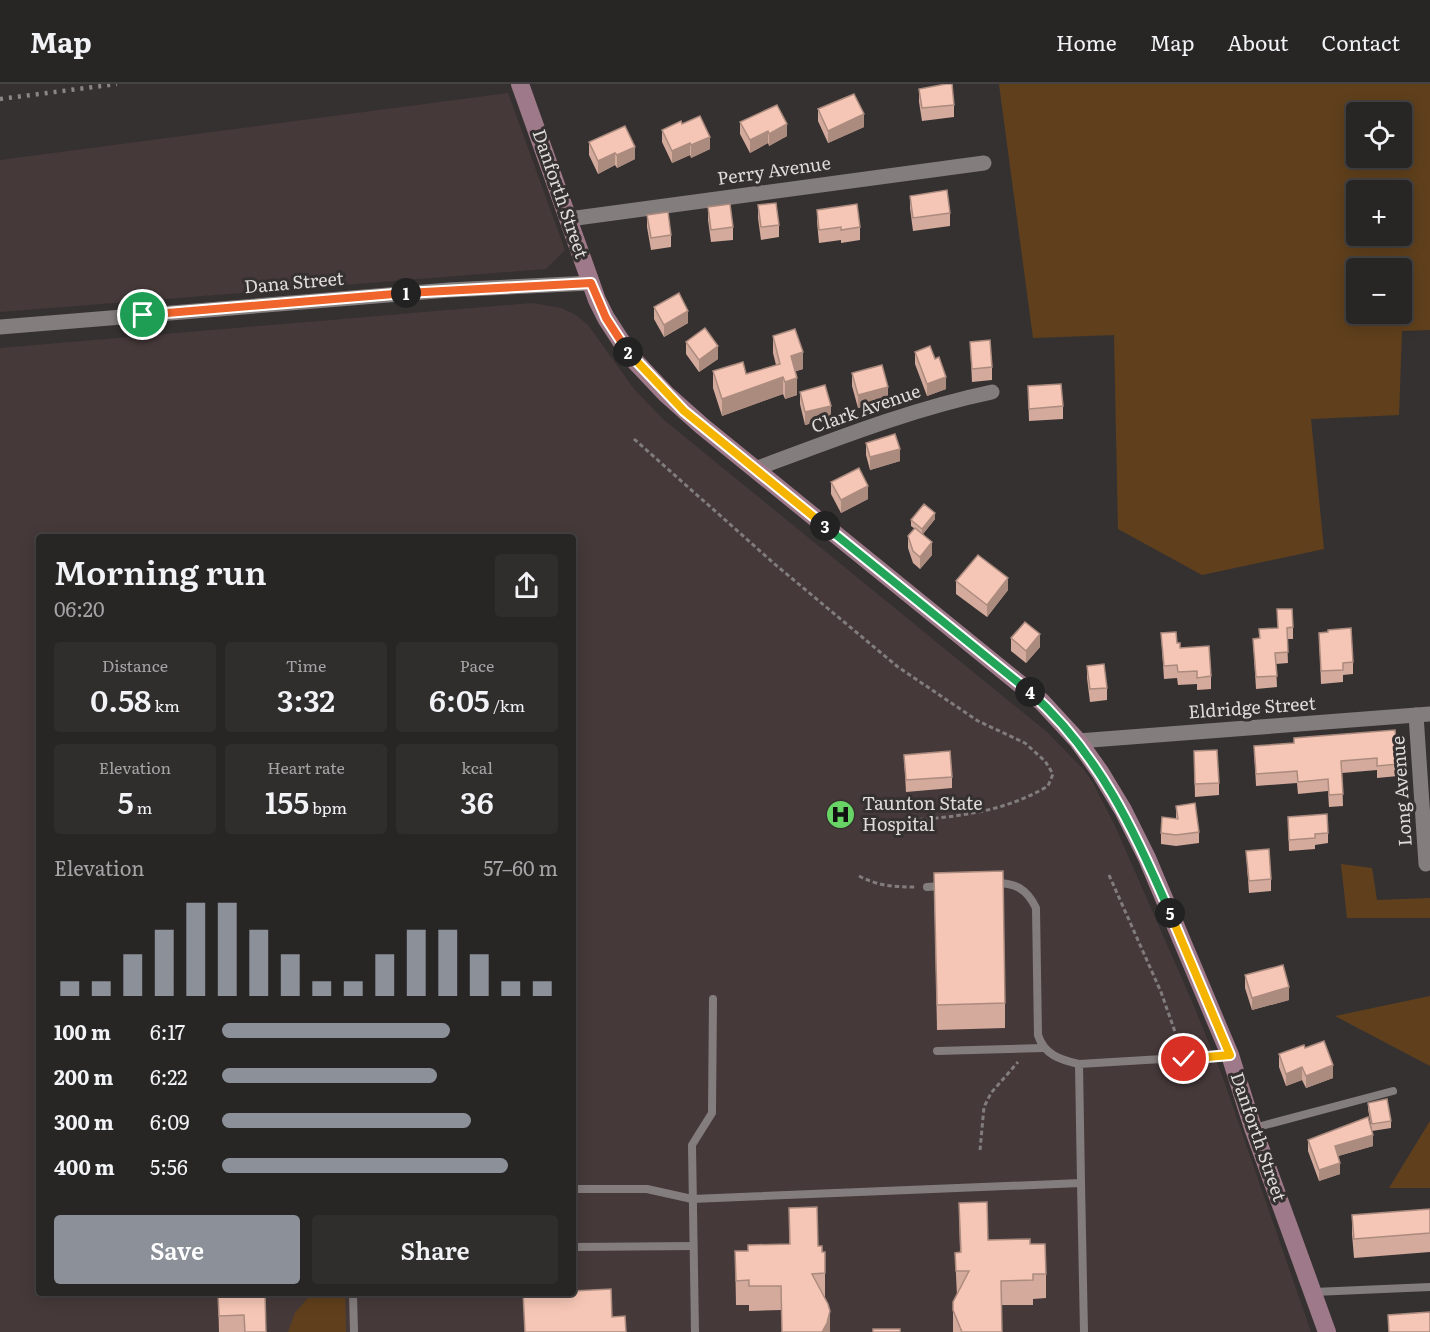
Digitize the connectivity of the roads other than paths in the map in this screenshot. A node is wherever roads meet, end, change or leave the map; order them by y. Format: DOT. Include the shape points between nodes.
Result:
graph roads {
  1 [pos="520,84"];
  2 [pos="984,163"];
  3 [pos="569,219"];
  4 [pos="591,283"];
  5 [pos="0,327"];
  6 [pos="992,392"];
  7 [pos="755,469"];
  8 [pos="1423,715"];
  9 [pos="1078,741"];
  10 [pos="1426,864"];
  11 [pos="989,883"];
  12 [pos="947,886"];
  13 [pos="927,887"];
  14 [pos="713,999"];
  15 [pos="1044,1048"];
  16 [pos="937,1051"];
  17 [pos="1230,1055"];
  18 [pos="1080,1064"];
  19 [pos="1393,1091"];
  20 [pos="1253,1128"];
  21 [pos="1081,1184"];
  22 [pos="576,1189"];
  23 [pos="692,1199"];
  24 [pos="693,1246"];
  25 [pos="576,1247"];
  26 [pos="1430,1287"];
  27 [pos="1312,1292"];
  28 [pos="353,1296"];
  29 [pos="354,1332"];
  30 [pos="695,1332"];
  31 [pos="1084,1332"];
  32 [pos="1327,1332"];
  1 -- 3 [label="street, Danforth Street"];
  2 -- 3 [label="street, Perry Avenue"];
  3 -- 4 [label="street, Danforth Street"];
  4 -- 5 [label="street, Dana Street" via="449,290"];
  4 -- 7 [label="street, Danforth Street" via="606,318 632,358 684,411"];
  6 -- 7 [label="street, Clark Avenue" via="902,416"];
  7 -- 9 [label="street, Danforth Street" via="1029,690"];
  8 -- 9 [label="street, Eldridge Street"];
  8 -- 10 [label="street, Long Avenue"];
  9 -- 17 [label="street, Danforth Street" via="1110,788 1147,858"];
  11 -- 15 [label="lane" via="1017,886 1029,894 1036,908 1037,1030"];
  12 -- 13 [label="lane"];
  14 -- 23 [label="lane" via="712,1113 692,1145"];
  15 -- 16 [label="lane"];
  15 -- 18 [label="lane" via="1064,1061"];
  17 -- 18 [label="lane"];
  17 -- 20 [label="street, Danforth Street"];
  18 -- 21 [label="lane"];
  19 -- 20 [label="lane"];
  20 -- 27 [label="street, Danforth Street"];
  21 -- 23 [label="lane"];
  21 -- 31 [label="lane"];
  22 -- 23 [label="lane" via="647,1188"];
  23 -- 24 [label="lane"];
  24 -- 25 [label="lane"];
  24 -- 30 [label="lane"];
  26 -- 27 [label="lane"];
  27 -- 32 [label="street, Danforth Street"];
  28 -- 29 [label="lane"];
}
